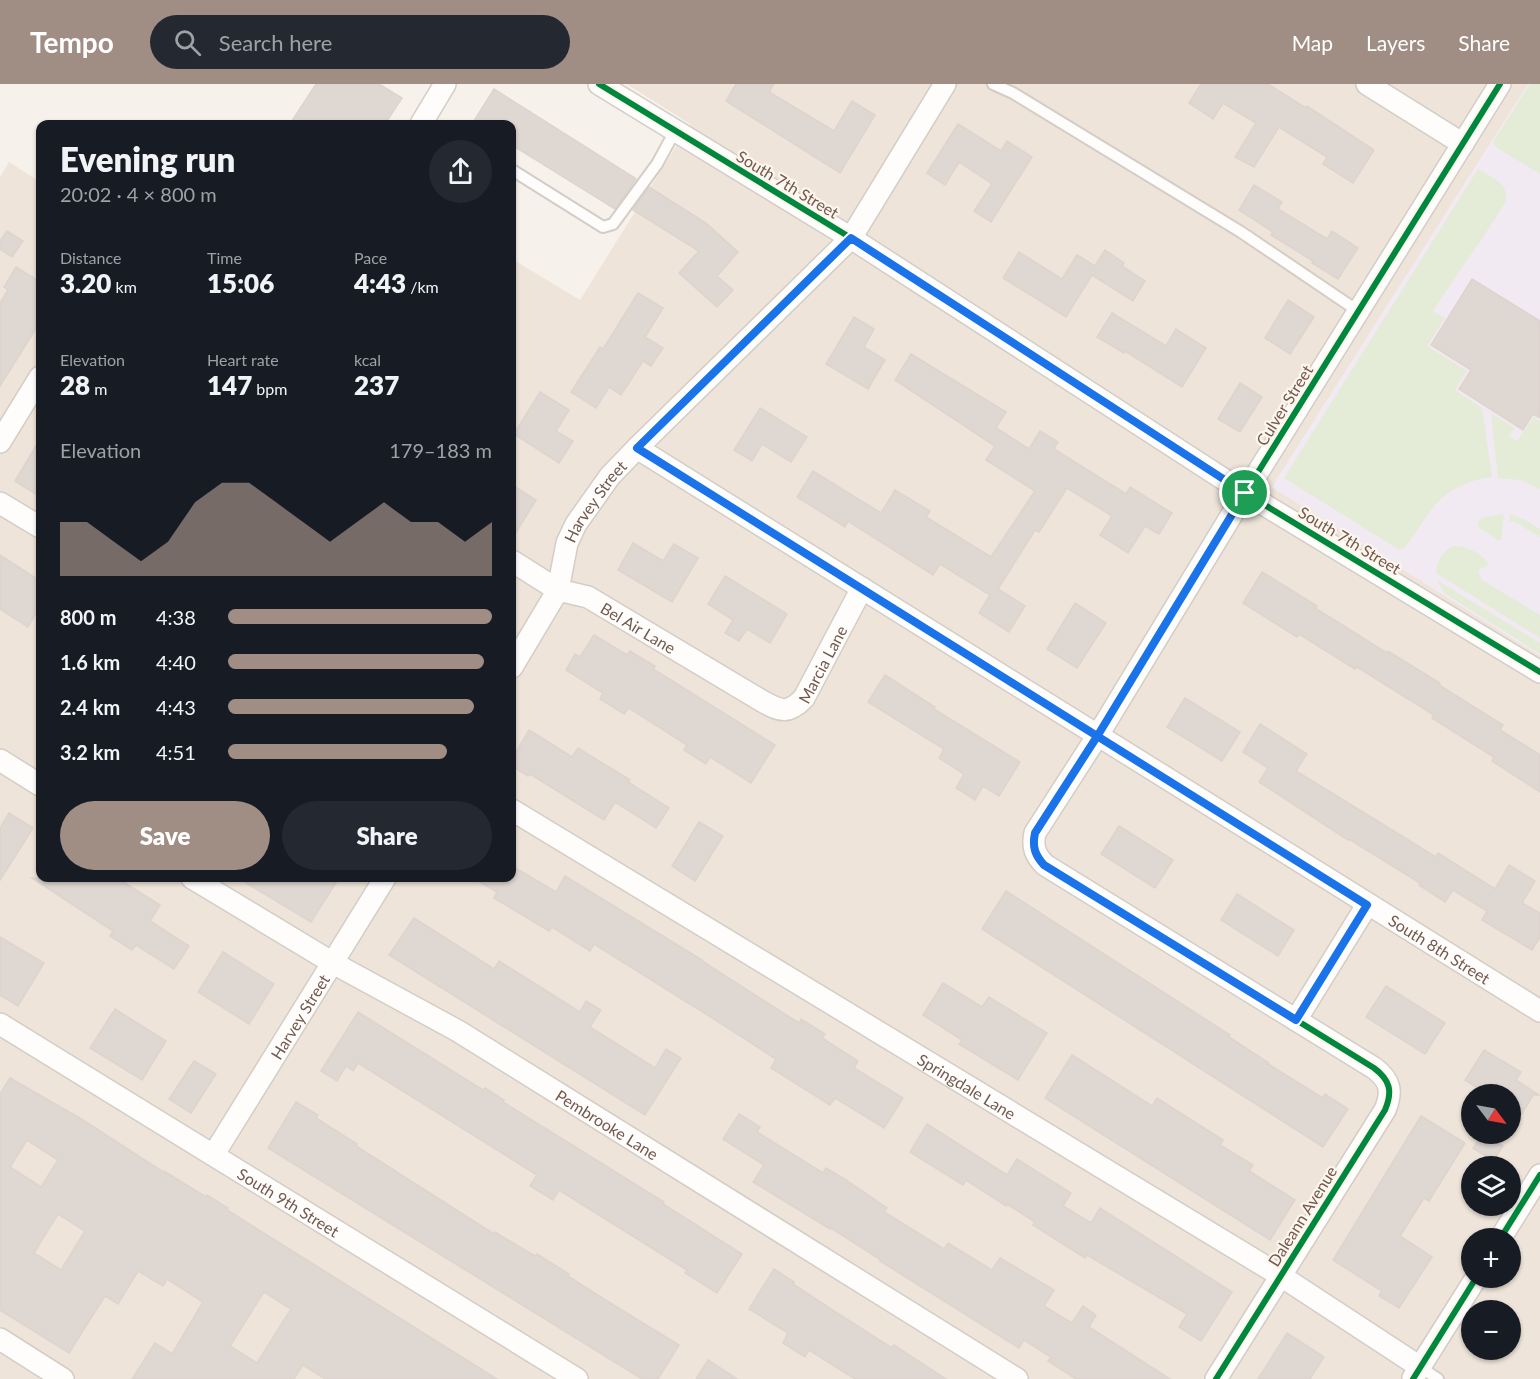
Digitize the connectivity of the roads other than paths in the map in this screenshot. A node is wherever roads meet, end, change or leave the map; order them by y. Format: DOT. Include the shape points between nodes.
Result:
graph roads {
  1 [pos="446,84"];
  2 [pos="599,84"];
  3 [pos="945,84"];
  4 [pos="993,84"];
  5 [pos="1367,84"];
  6 [pos="1500,84"];
  7 [pos="424,120"];
  8 [pos="675,131"];
  9 [pos="1463,144"];
  10 [pos="516,173"];
  11 [pos="851,238"];
  12 [pos="1358,311"];
  13 [pos="36,384"];
  14 [pos="0,442"];
  15 [pos="637,448"];
  16 [pos="1245,493"];
  17 [pos="0,503"];
  18 [pos="36,525"];
  19 [pos="516,564"];
  20 [pos="862,588"];
  21 [pos="558,590"];
  22 [pos="516,660"];
  23 [pos="1540,672"];
  24 [pos="762,701"];
  25 [pos="1098,735"];
  26 [pos="0,760"];
  27 [pos="36,782"];
  28 [pos="516,812"];
  29 [pos="199,882"];
  30 [pos="383,882"];
  31 [pos="1367,905"];
  32 [pos="333,963"];
  33 [pos="1540,1011"];
  34 [pos="1296,1020"];
  35 [pos="0,1024"];
  36 [pos="214,1154"];
  37 [pos="1540,1175"];
  38 [pos="1507,1228"];
  39 [pos="1281,1276"];
  40 [pos="1470,1288"];
  41 [pos="0,1339"];
  42 [pos="1417,1373"];
  43 [pos="63,1379"];
  44 [pos="577,1379"];
  45 [pos="1017,1379"];
  46 [pos="1216,1379"];
  47 [pos="1438,1379"];
  1 -- 7 [label="street"];
  2 -- 8 [label="street, South 7th Street"];
  3 -- 11 [label="street, Harvey Street"];
  4 -- 12 [label="lane" via="1241,232"];
  5 -- 9 [label="street"];
  6 -- 9 [label="street, Culver Street"];
  8 -- 10 [label="lane" via="657,164 613,224 603,227"];
  8 -- 11 [label="street, South 7th Street"];
  9 -- 12 [label="street, Culver Street"];
  11 -- 15 [label="street, Harvey Street"];
  11 -- 16 [label="street, South 7th Street"];
  12 -- 16 [label="street, Culver Street"];
  13 -- 14 [label="street"];
  15 -- 20 [label="street, South 8th Street"];
  15 -- 21 [label="street, Harvey Street" via="610,476 576,524 567,543"];
  16 -- 23 [label="street, South 7th Street"];
  16 -- 25 [label="street, Culver Street"];
  17 -- 18 [label="street"];
  19 -- 21 [label="street, Bel Air Lane"];
  20 -- 24 [label="street, Marcia Lane" via="804,698 786,710"];
  20 -- 25 [label="street, South 8th Street"];
  21 -- 22 [label="street, Harvey Street"];
  21 -- 24 [label="street, Bel Air Lane" via="588,597"];
  25 -- 31 [label="street, South 8th Street"];
  25 -- 34 [label="street, Culver Street" via="1035,833 1038,858"];
  26 -- 27 [label="street"];
  28 -- 39 [label="street, Springdale Lane"];
  29 -- 32 [label="street, Pembrooke Lane"];
  30 -- 32 [label="street, Harvey Street"];
  31 -- 33 [label="street, South 8th Street"];
  31 -- 34 [label="street"];
  32 -- 36 [label="street, Harvey Street"];
  32 -- 45 [label="street, Pembrooke Lane" via="458,1031"];
  34 -- 39 [label="street, Daleann Avenue" via="1374,1068 1389,1082 1390,1091 1385,1110"];
  35 -- 36 [label="street, South 9th Street"];
  36 -- 44 [label="street, South 9th Street"];
  37 -- 38 [label="street"];
  39 -- 42 [label="street, Springdale Lane"];
  39 -- 46 [label="street, Daleann Avenue"];
  40 -- 42 [label="street"];
  41 -- 43 [label="street"];
  42 -- 47 [label="lane"];
}
